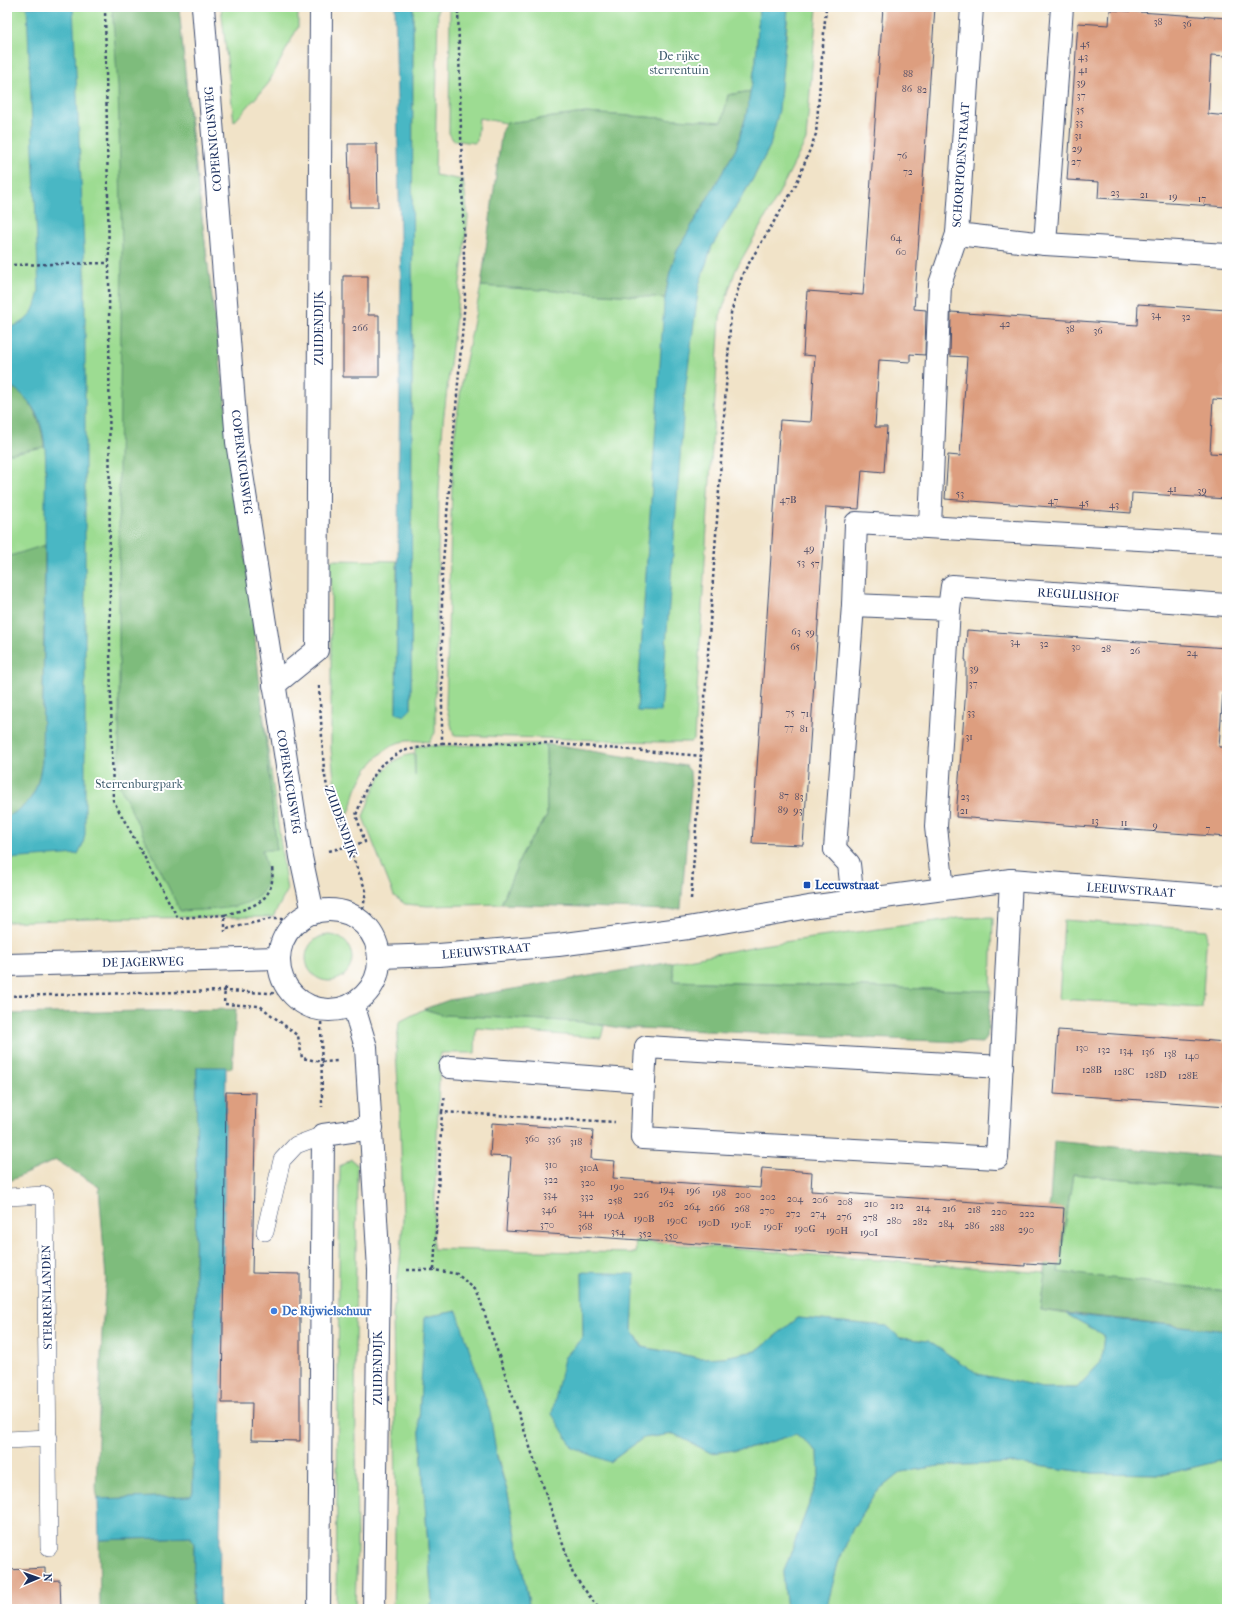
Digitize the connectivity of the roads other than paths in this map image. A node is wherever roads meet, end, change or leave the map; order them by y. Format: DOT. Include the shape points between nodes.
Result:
graph roads {
  1 [pos="203,7"];
  2 [pos="321,7"];
  3 [pos="972,7"];
  4 [pos="1062,7"];
  5 [pos="957,234"];
  6 [pos="1045,244"];
  7 [pos="1227,255"];
  8 [pos="930,526"];
  9 [pos="1227,544"];
  10 [pos="853,605"];
  11 [pos="1227,605"];
  12 [pos="949,609"];
  13 [pos="274,685"];
  14 [pos="1011,880"];
  15 [pos="944,889"];
  16 [pos="1227,897"];
  17 [pos="853,901"];
  18 [pos="307,915"];
  19 [pos="379,957"];
  20 [pos="279,958"];
  21 [pos="7,965"];
  22 [pos="353,1004"];
  23 [pos="450,1067"];
  24 [pos="1002,1067"];
  25 [pos="644,1080"];
  26 [pos="372,1128"];
  27 [pos="322,1135"];
  28 [pos="7,1197"];
  29 [pos="265,1232"];
  30 [pos="49,1438"];
  31 [pos="7,1440"];
  32 [pos="49,1547"];
  33 [pos="319,1609"];
  34 [pos="374,1609"];
  1 -- 13 [label="street, COPERNICUSWEG" via="237,442"];
  2 -- 13 [label="street, ZUIDENDIJK" via="317,650"];
  3 -- 5 [label="street, SCHORPIOENSTRAAT"];
  4 -- 6 [label="street"];
  5 -- 6 [label="street, SCHORPIOENSTRAAT"];
  5 -- 8 [label="street" via="940,284"];
  6 -- 7 [label="street, SCHORPIOENSTRAAT"];
  8 -- 9 [label="street"];
  8 -- 10 [label="street" via="856,523"];
  10 -- 12 [label="street"];
  10 -- 17 [label="street" via="835,849 849,864"];
  11 -- 12 [label="street, REGULUSHOF" via="952,586"];
  12 -- 15 [label="street" via="936,827"];
  13 -- 18 [label="street, COPERNICUSWEG" via="301,857"];
  14 -- 15 [label="street, LEEUWSTRAAT"];
  14 -- 16 [label="street, LEEUWSTRAAT"];
  14 -- 24 [label="street"];
  15 -- 17 [label="street, LEEUWSTRAAT"];
  17 -- 19 [label="street, LEEUWSTRAAT" via="688,928 558,945 439,955"];
  18 -- 19 [label="street" via="332,910 343,912 361,921 378,946"];
  18 -- 20 [label="street" via="290,928 282,942"];
  19 -- 22 [label="street" via="373,984 362,998"];
  20 -- 21 [label="street, DE JAGERWEG"];
  20 -- 22 [label="street" via="285,984 301,1001 321,1010"];
  22 -- 26 [label="street, ZUIDENDIJK" via="366,1047"];
  23 -- 25 [label="street"];
  24 -- 25 [label="street" via="646,1047"];
  24 -- 25 [label="street" via="997,1158 642,1138"];
  26 -- 27 [label="street"];
  26 -- 34 [label="street, ZUIDENDIJK" via="379,1270"];
  27 -- 29 [label="lane" via="296,1145 282,1160"];
  27 -- 33 [label="street"];
  28 -- 30 [label="lane, STERRENLANDEN" via="45,1195"];
  30 -- 31 [label="lane"];
  30 -- 32 [label="lane, STERRENLANDEN"];
}
